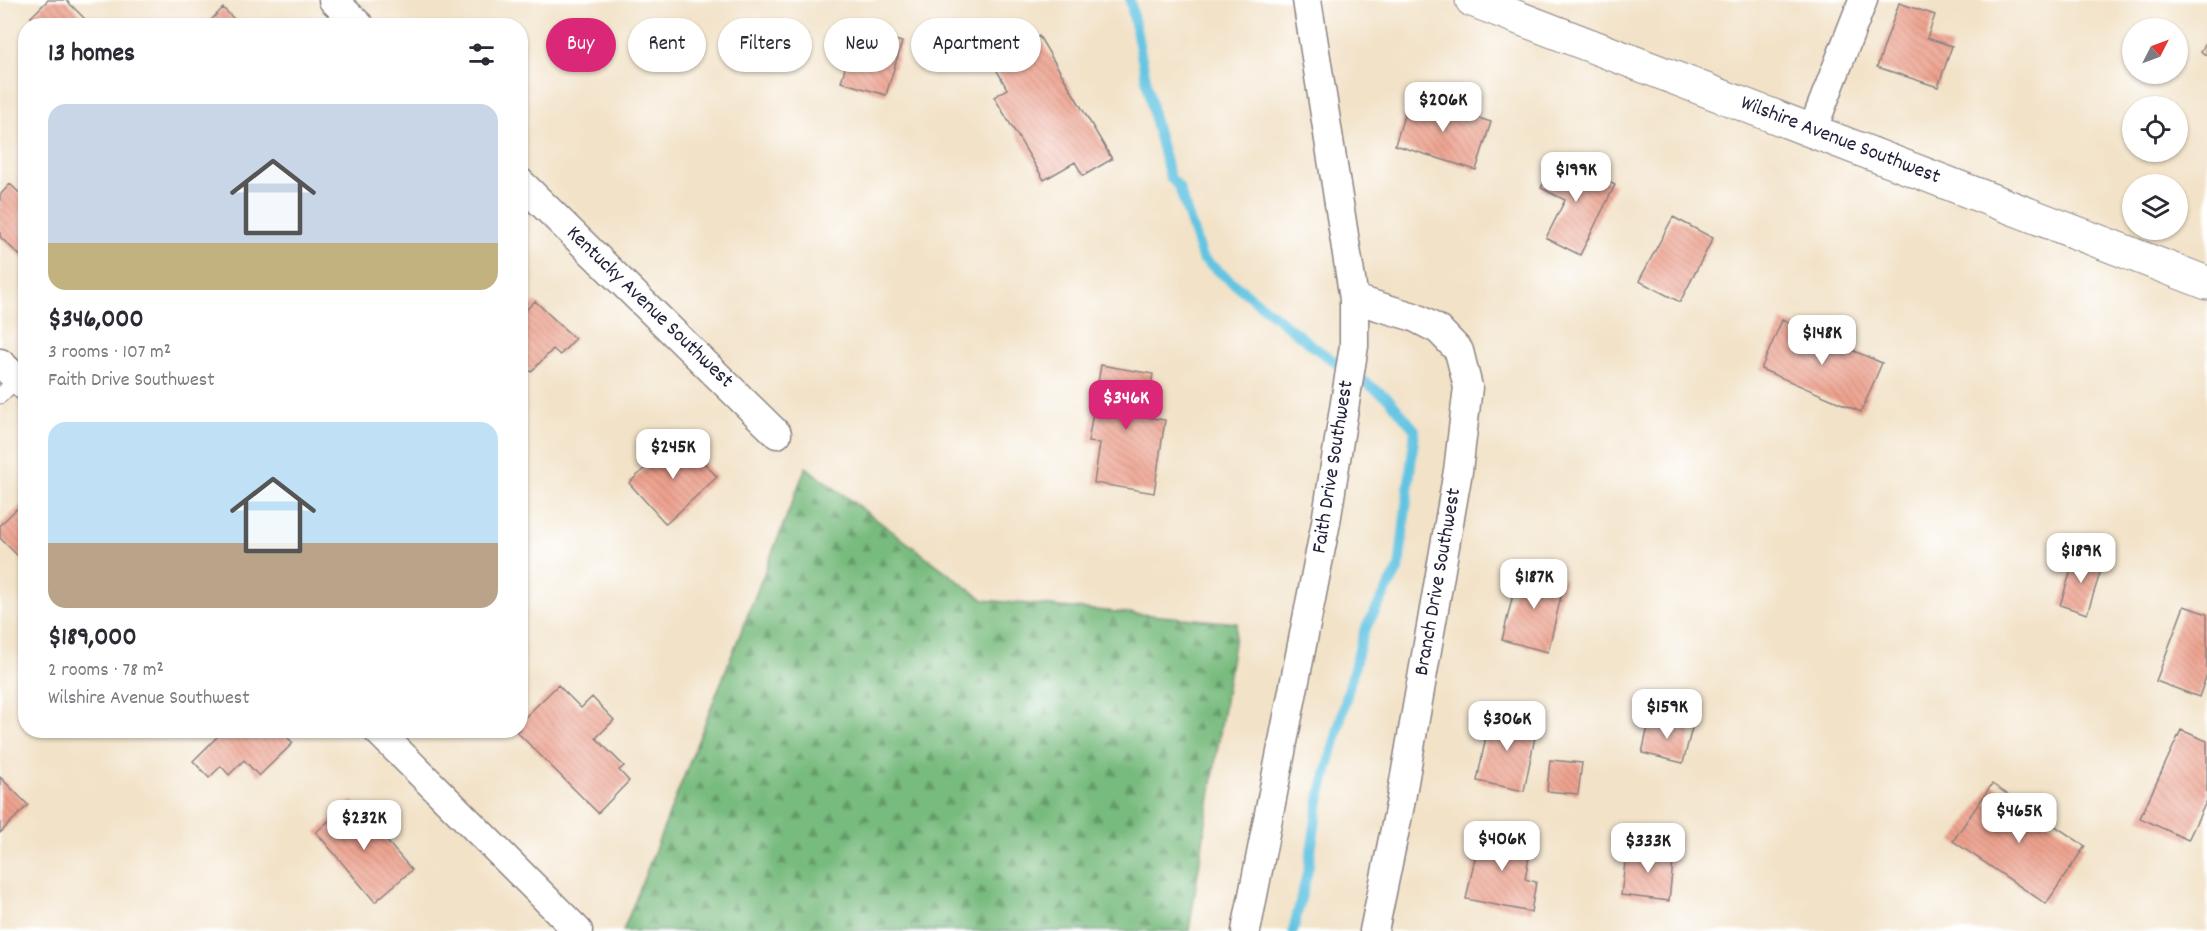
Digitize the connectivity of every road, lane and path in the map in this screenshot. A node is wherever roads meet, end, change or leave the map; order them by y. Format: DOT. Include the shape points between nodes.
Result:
graph roads {
  1 [pos="333,0"];
  2 [pos="1307,0"];
  3 [pos="1472,0"];
  4 [pos="1863,0"];
  5 [pos="352,18"];
  6 [pos="1812,131"];
  7 [pos="528,190"];
  8 [pos="2207,283"];
  9 [pos="1354,299"];
  10 [pos="777,434"];
  11 [pos="384,738"];
  12 [pos="578,931"];
  13 [pos="1246,931"];
  14 [pos="1374,931"];
  1 -- 5 [label="street"];
  2 -- 9 [label="street, Faith Drive Southwest"];
  3 -- 6 [label="street, Wilshire Avenue Southwest"];
  4 -- 6 [label="street"];
  6 -- 8 [label="street, Wilshire Avenue Southwest"];
  7 -- 10 [label="street, Kentucky Avenue Southwest"];
  9 -- 13 [label="street, Faith Drive Southwest" via="1354,346 1326,522"];
  9 -- 14 [label="street, Branch Drive Southwest" via="1414,316 1439,330 1459,351 1468,387 1456,483"];
  11 -- 12 [label="street"];
}
